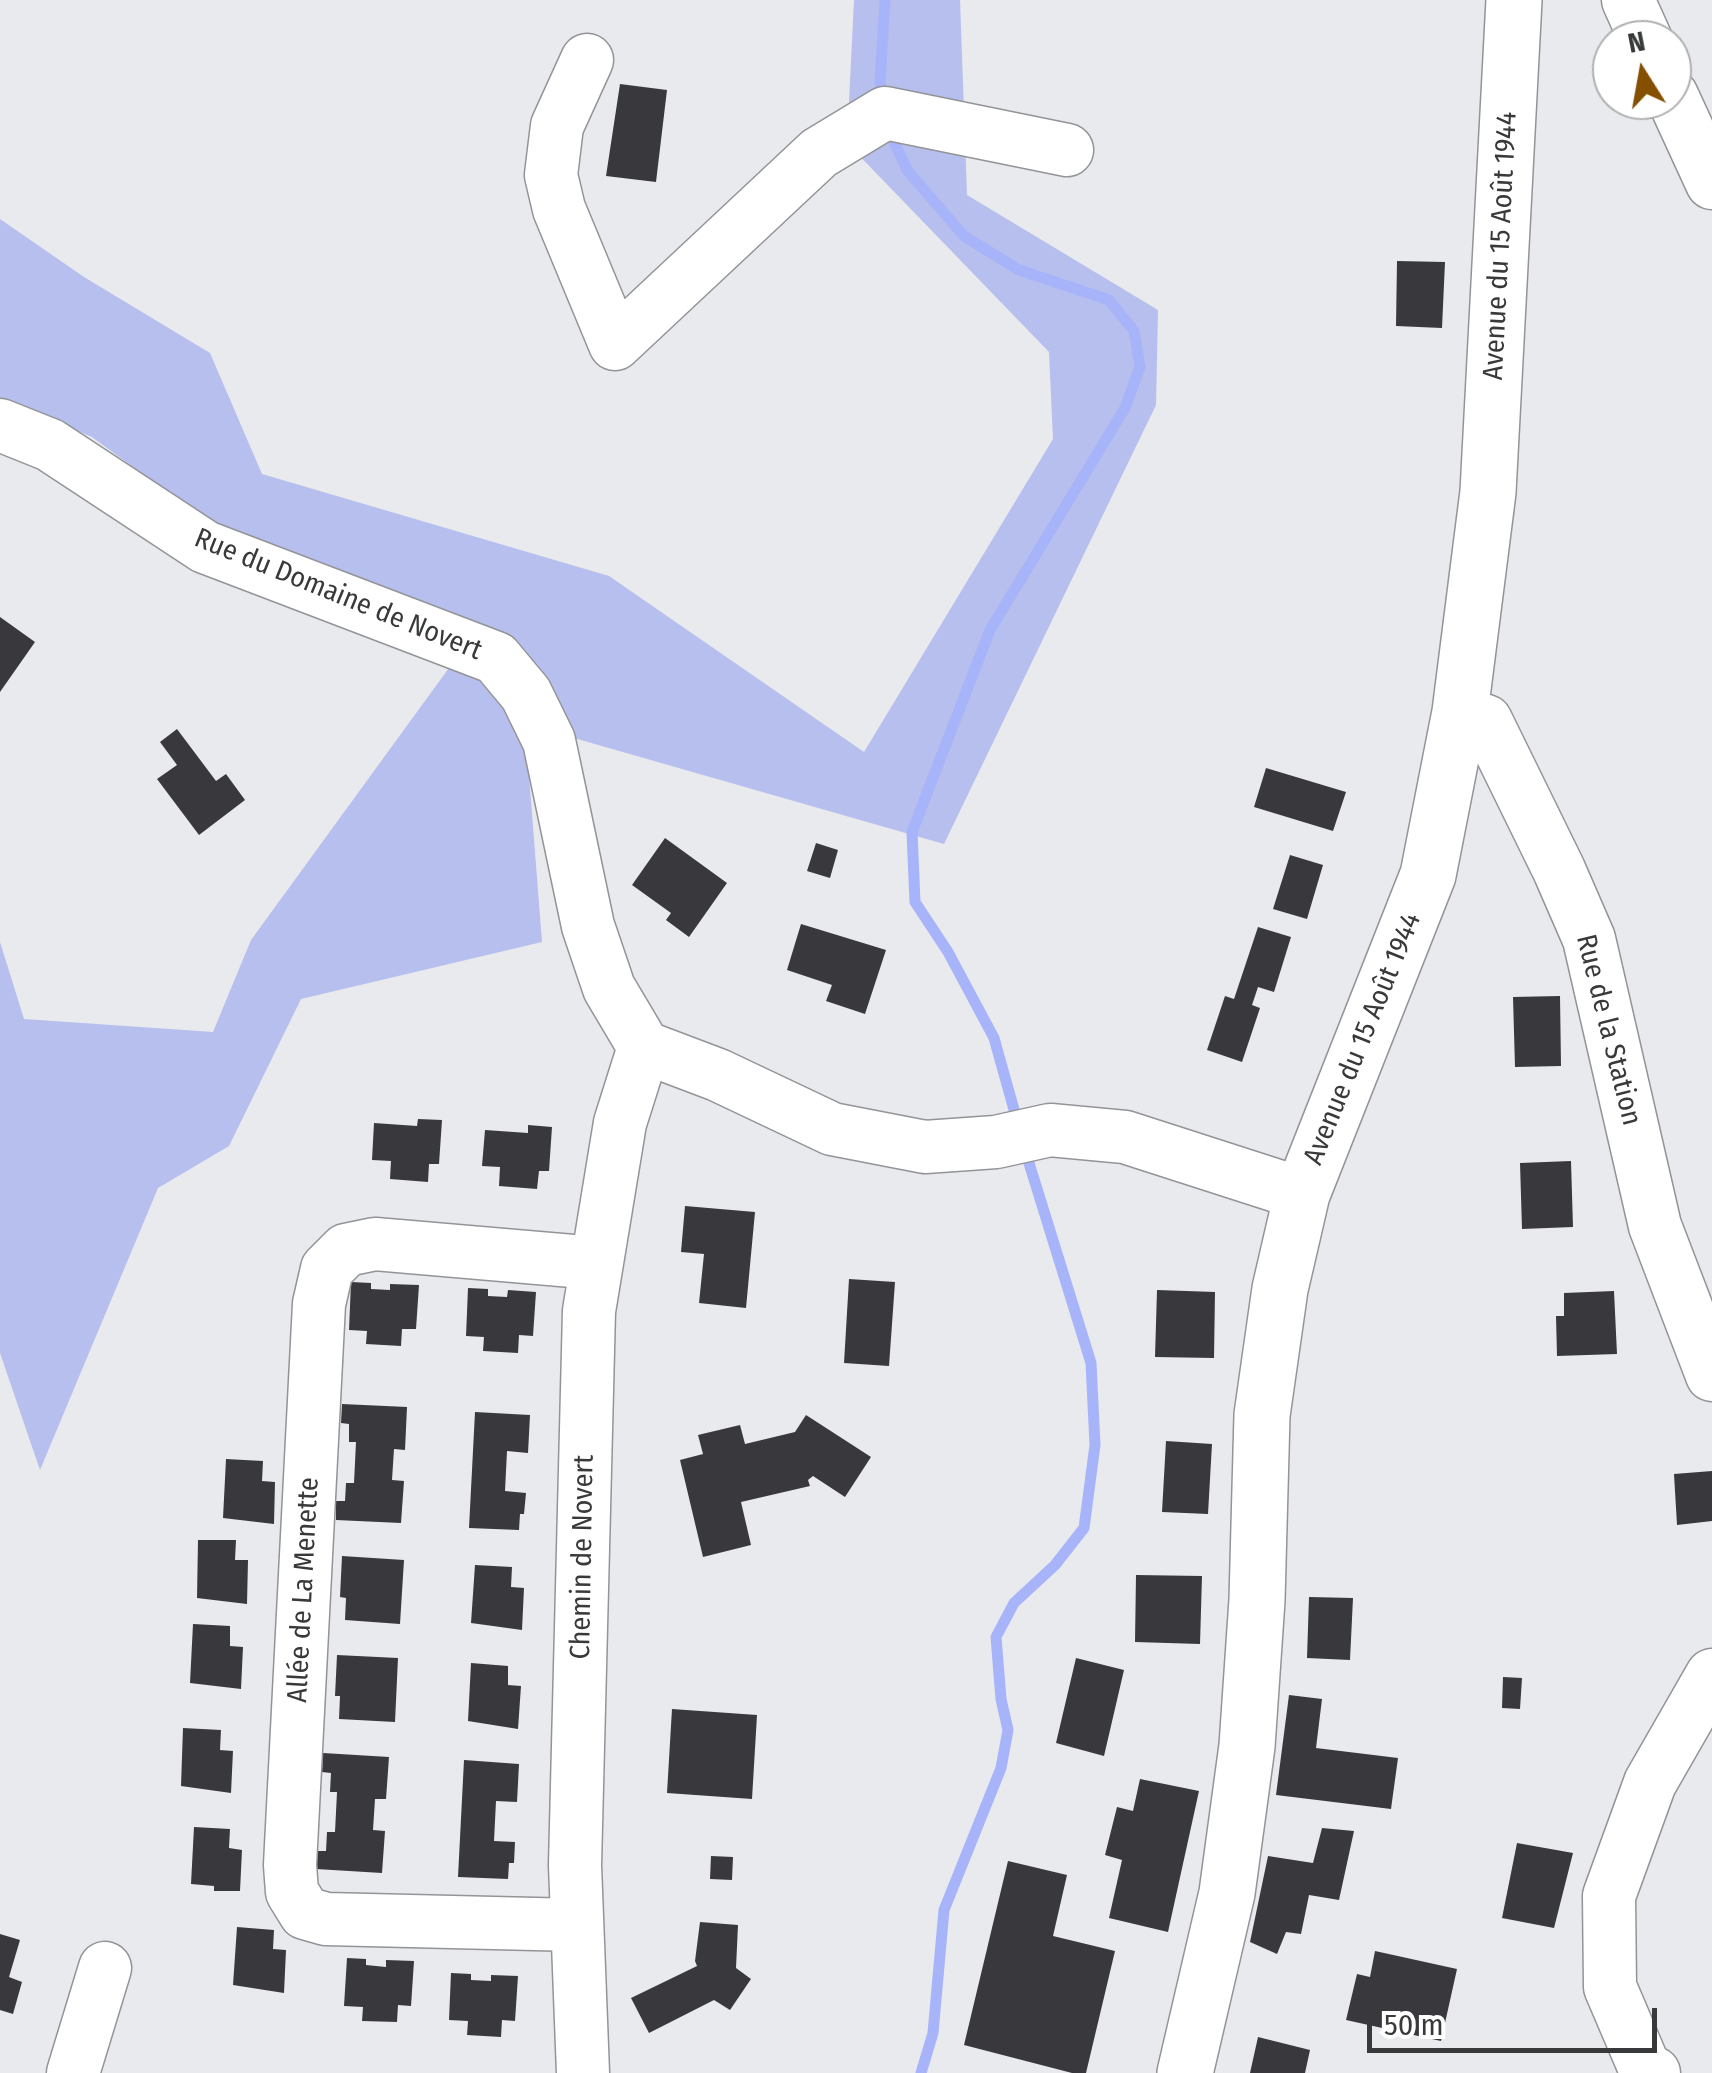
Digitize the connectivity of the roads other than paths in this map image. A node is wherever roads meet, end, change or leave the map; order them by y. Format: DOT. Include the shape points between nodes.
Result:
graph roads {
  1 [pos="1514,0"];
  2 [pos="587,60"];
  3 [pos="1683,120"];
  4 [pos="1067,150"];
  5 [pos="1712,183"];
  6 [pos="0,424"];
  7 [pos="1460,712"];
  8 [pos="644,1048"];
  9 [pos="1302,1194"];
  10 [pos="596,1263"];
  11 [pos="1712,1375"];
  12 [pos="1712,1675"];
  13 [pos="577,1925"];
  14 [pos="105,1968"];
  15 [pos="73,2073"];
  16 [pos="583,2073"];
  17 [pos="1185,2073"];
  18 [pos="1654,2073"];
  1 -- 7 [label="main road, Avenue du 15 Août 1944" via="1488,492"];
  2 -- 4 [label="street" via="557,126 551,176 615,344 820,154 885,113"];
  3 -- 5 [label="street"];
  6 -- 8 [label="street, Rue du Domaine de Novert" via="50,445 205,547 496,658 526,694 549,740 588,926 609,988"];
  7 -- 9 [label="main road, Avenue du 15 Août 1944" via="1428,875"];
  7 -- 11 [label="street, Rue de la Station" via="1486,722 1589,940 1655,1226"];
  8 -- 9 [label="street" via="718,1074 832,1129 925,1147 1050,1130 1125,1138"];
  8 -- 10 [label="street, Chemin de Novert" via="620,1122"];
  9 -- 17 [label="main road, Avenue du 15 Août 1944" via="1262,1415 1257,1600 1242,1782 1227,1893"];
  10 -- 13 [label="street, Chemin de Novert" via="589,1310"];
  10 -- 13 [label="street, Allée de La Menette" via="375,1244 346,1250 326,1269 290,1865 292,1892 305,1913 326,1919"];
  12 -- 18 [label="street" via="1650,1783 1609,1896 1610,1987 1645,2069"];
  13 -- 16 [label="street, Chemin de Novert"];
  14 -- 15 [label="street"];
}
